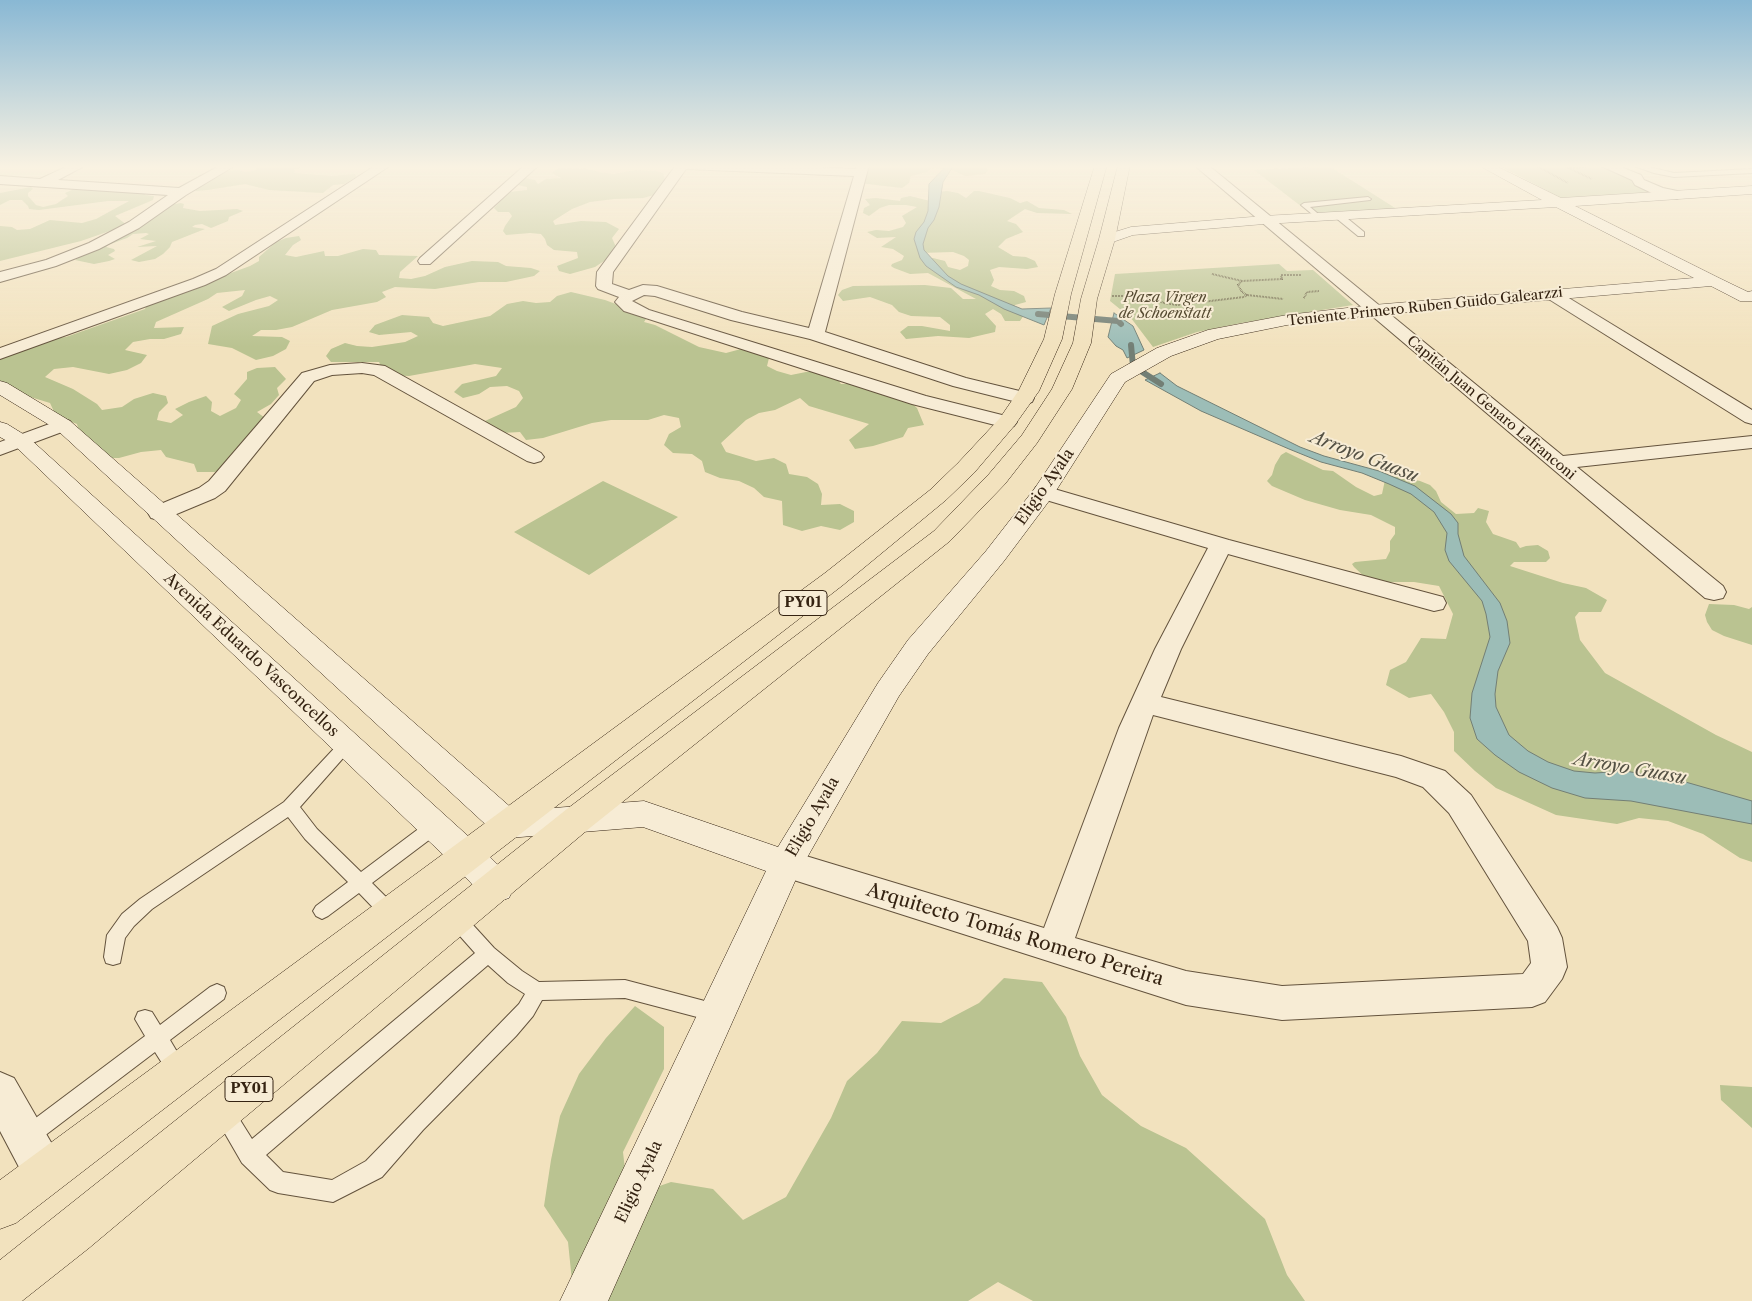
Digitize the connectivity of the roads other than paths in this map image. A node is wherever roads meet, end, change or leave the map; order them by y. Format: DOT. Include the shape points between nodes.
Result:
graph roads {
  1 [pos="133,226"];
  2 [pos="292,226"];
  3 [pos="465,226"];
  4 [pos="638,226"];
  5 [pos="846,226"];
  6 [pos="1083,226"];
  7 [pos="1110,226"];
  8 [pos="1194,226"];
  9 [pos="1271,226"];
  10 [pos="1351,226"];
  11 [pos="1603,226"];
  12 [pos="1361,234"];
  13 [pos="1107,239"];
  14 [pos="425,261"];
  15 [pos="0,277"];
  16 [pos="1713,282"];
  17 [pos="629,294"];
  18 [pos="1553,295"];
  19 [pos="1750,298"];
  20 [pos="1373,310"];
  21 [pos="816,335"];
  22 [pos="0,354"];
  23 [pos="1118,378"];
  24 [pos="0,387"];
  25 [pos="996,392"];
  26 [pos="1025,398"];
  27 [pos="978,414"];
  28 [pos="1752,418"];
  29 [pos="1007,422"];
  30 [pos="63,425"];
  31 [pos="7,439"];
  32 [pos="1752,442"];
  33 [pos="534,456"];
  34 [pos="1558,463"];
  35 [pos="1044,492"];
  36 [pos="159,513"];
  37 [pos="1221,545"];
  38 [pos="1714,592"];
  39 [pos="1434,603"];
  40 [pos="1144,703"];
  41 [pos="347,744"];
  42 [pos="290,807"];
  43 [pos="579,818"];
  44 [pos="508,825"];
  45 [pos="435,826"];
  46 [pos="467,856"];
  47 [pos="786,864"];
  48 [pos="359,884"];
  49 [pos="497,887"];
  50 [pos="322,911"];
  51 [pos="390,914"];
  52 [pos="457,920"];
  53 [pos="1054,948"];
  54 [pos="488,954"];
  55 [pos="113,957"];
  56 [pos="537,991"];
  57 [pos="216,994"];
  58 [pos="717,1013"];
  59 [pos="145,1019"];
  60 [pos="158,1039"];
  61 [pos="180,1072"];
  62 [pos="0,1092"];
  63 [pos="222,1111"];
  64 [pos="25,1138"];
  65 [pos="250,1155"];
  66 [pos="45,1173"];
  67 [pos="0,1207"];
  68 [pos="13,1289"];
  69 [pos="584,1301"];
  1 -- 15 [label="street" via="51,263"];
  2 -- 22 [label="street" via="221,272 199,282"];
  3 -- 14 [label="street"];
  4 -- 17 [label="street" via="604,272 604,286"];
  5 -- 21 [label="street"];
  6 -- 26 [label="highway, PY01" via="1052,339"];
  7 -- 13 [label="highway, PY01"];
  8 -- 13 [label="street" via="1130,231"];
  9 -- 20 [label="street, Capitán Juan Genaro Lafranconi"];
  10 -- 12 [label="lane"];
  11 -- 16 [label="street"];
  13 -- 43 [label="highway, PY01" via="1089,299 1082,343 1062,389 1030,439 997,479 942,536"];
  16 -- 18 [label="street, Teniente Primero Ruben Guido Galearzzi"];
  16 -- 19 [label="street"];
  17 -- 21 [label="street" via="657,291 737,316"];
  17 -- 27 [label="street" via="623,302 643,313 919,400"];
  18 -- 20 [label="street, Teniente Primero Ruben Guido Galearzzi"];
  18 -- 28 [label="street"];
  20 -- 23 [label="street, Teniente Primero Ruben Guido Galearzzi" via="1287,320 1214,334 1164,352"];
  20 -- 34 [label="street, Capitán Juan Genaro Lafranconi"];
  21 -- 25 [label="street"];
  23 -- 35 [label="street, Eligio Ayala"];
  24 -- 30 [label="street"];
  25 -- 26 [label="street"];
  25 -- 27 [label="street" via="992,402"];
  26 -- 29 [label="highway, PY01"];
  27 -- 29 [label="street"];
  29 -- 44 [label="highway, PY01" via="938,495 834,579"];
  30 -- 31 [label="street"];
  30 -- 36 [label="street"];
  31 -- 41 [label="street, Avenida Eduardo Vasconcellos"];
  32 -- 34 [label="street"];
  33 -- 36 [label="street" via="380,370 330,370 308,377 216,486"];
  34 -- 38 [label="street, Capitán Juan Genaro Lafranconi"];
  35 -- 37 [label="street"];
  35 -- 47 [label="street, Eligio Ayala" via="888,690"];
  36 -- 44 [label="street"];
  37 -- 39 [label="street"];
  37 -- 40 [label="street"];
  40 -- 53 [label="street"];
  40 -- 53 [label="street, Arquitecto Tomás Romero Pereira" via="1401,767 1434,779 1460,804 1545,938 1549,967 1532,990 1282,1003 1186,988"];
  41 -- 42 [label="lane"];
  41 -- 45 [label="street, Avenida Eduardo Vasconcellos"];
  42 -- 48 [label="lane"];
  42 -- 55 [label="lane" via="146,904 116,935"];
  43 -- 44 [label="street, Arquitecto Tomás Romero Pereira"];
  43 -- 47 [label="street, Arquitecto Tomás Romero Pereira" via="644,814"];
  43 -- 49 [label="highway, PY01"];
  44 -- 46 [label="highway, PY01"];
  45 -- 46 [label="street, Avenida Eduardo Vasconcellos"];
  45 -- 48 [label="lane"];
  46 -- 49 [label="street, Avenida Eduardo Vasconcellos"];
  46 -- 51 [label="highway, PY01"];
  47 -- 53 [label="street, Arquitecto Tomás Romero Pereira"];
  47 -- 58 [label="street, Eligio Ayala"];
  48 -- 50 [label="lane"];
  48 -- 51 [label="lane"];
  49 -- 52 [label="highway, PY01"];
  51 -- 61 [label="highway, PY01"];
  52 -- 54 [label="lane"];
  52 -- 63 [label="highway, PY01"];
  54 -- 56 [label="lane"];
  54 -- 65 [label="lane"];
  56 -- 58 [label="lane" via="625,989"];
  56 -- 65 [label="lane" via="509,1029 374,1169 333,1191 278,1182"];
  57 -- 60 [label="lane"];
  58 -- 69 [label="street, Eligio Ayala"];
  59 -- 60 [label="lane"];
  60 -- 61 [label="lane"];
  60 -- 64 [label="lane"];
  61 -- 66 [label="highway, PY01"];
  62 -- 64 [label="street"];
  63 -- 65 [label="lane"];
  63 -- 68 [label="highway, PY01"];
  64 -- 66 [label="street"];
  66 -- 67 [label="highway, PY01"];
}
